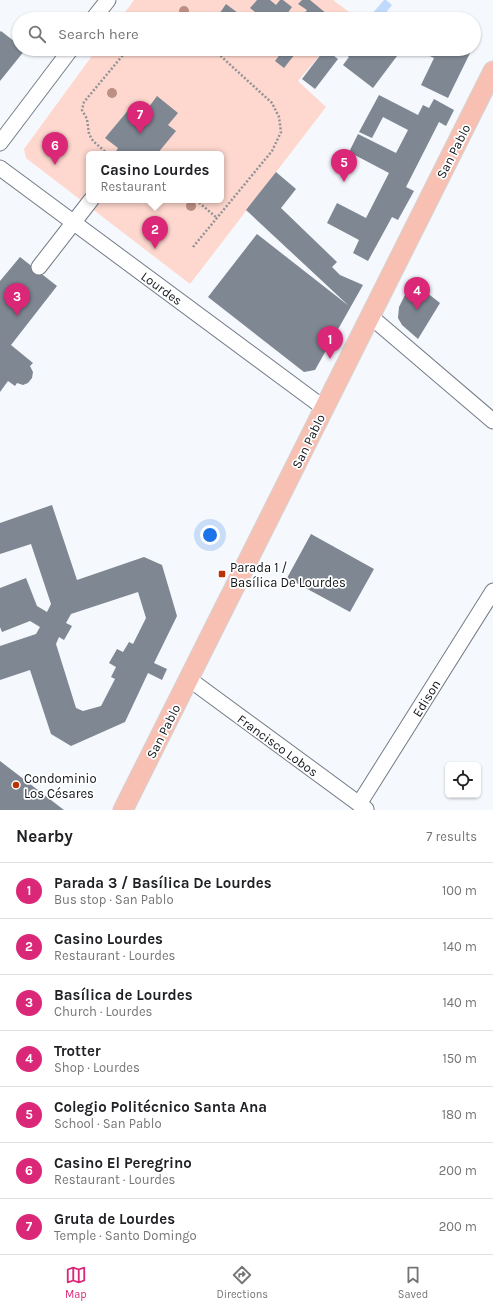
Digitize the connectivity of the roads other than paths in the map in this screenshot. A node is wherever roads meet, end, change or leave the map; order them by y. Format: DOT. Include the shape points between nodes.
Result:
graph roads {
  1 [pos="108,0"];
  2 [pos="99,12"];
  3 [pos="66,56"];
  4 [pos="493,71"];
  5 [pos="488,95"];
  6 [pos="0,143"];
  7 [pos="0,168"];
  8 [pos="88,203"];
  9 [pos="73,223"];
  10 [pos="39,267"];
  11 [pos="370,316"];
  12 [pos="324,408"];
  13 [pos="493,421"];
  14 [pos="493,591"];
  15 [pos="190,679"];
  16 [pos="363,807"];
  17 [pos="123,810"];
  1 -- 2 [label="street"];
  3 -- 6 [label="street"];
  4 -- 5 [label="main road, San Pablo"];
  5 -- 11 [label="main road, San Pablo"];
  7 -- 9 [label="street, Lourdes"];
  8 -- 9 [label="street"];
  9 -- 10 [label="street"];
  9 -- 12 [label="street, Lourdes"];
  11 -- 12 [label="main road, San Pablo"];
  11 -- 13 [label="street"];
  12 -- 15 [label="main road, San Pablo"];
  14 -- 16 [label="street, Edison"];
  15 -- 16 [label="street, Francisco Lobos"];
  15 -- 17 [label="main road, San Pablo"];
}
